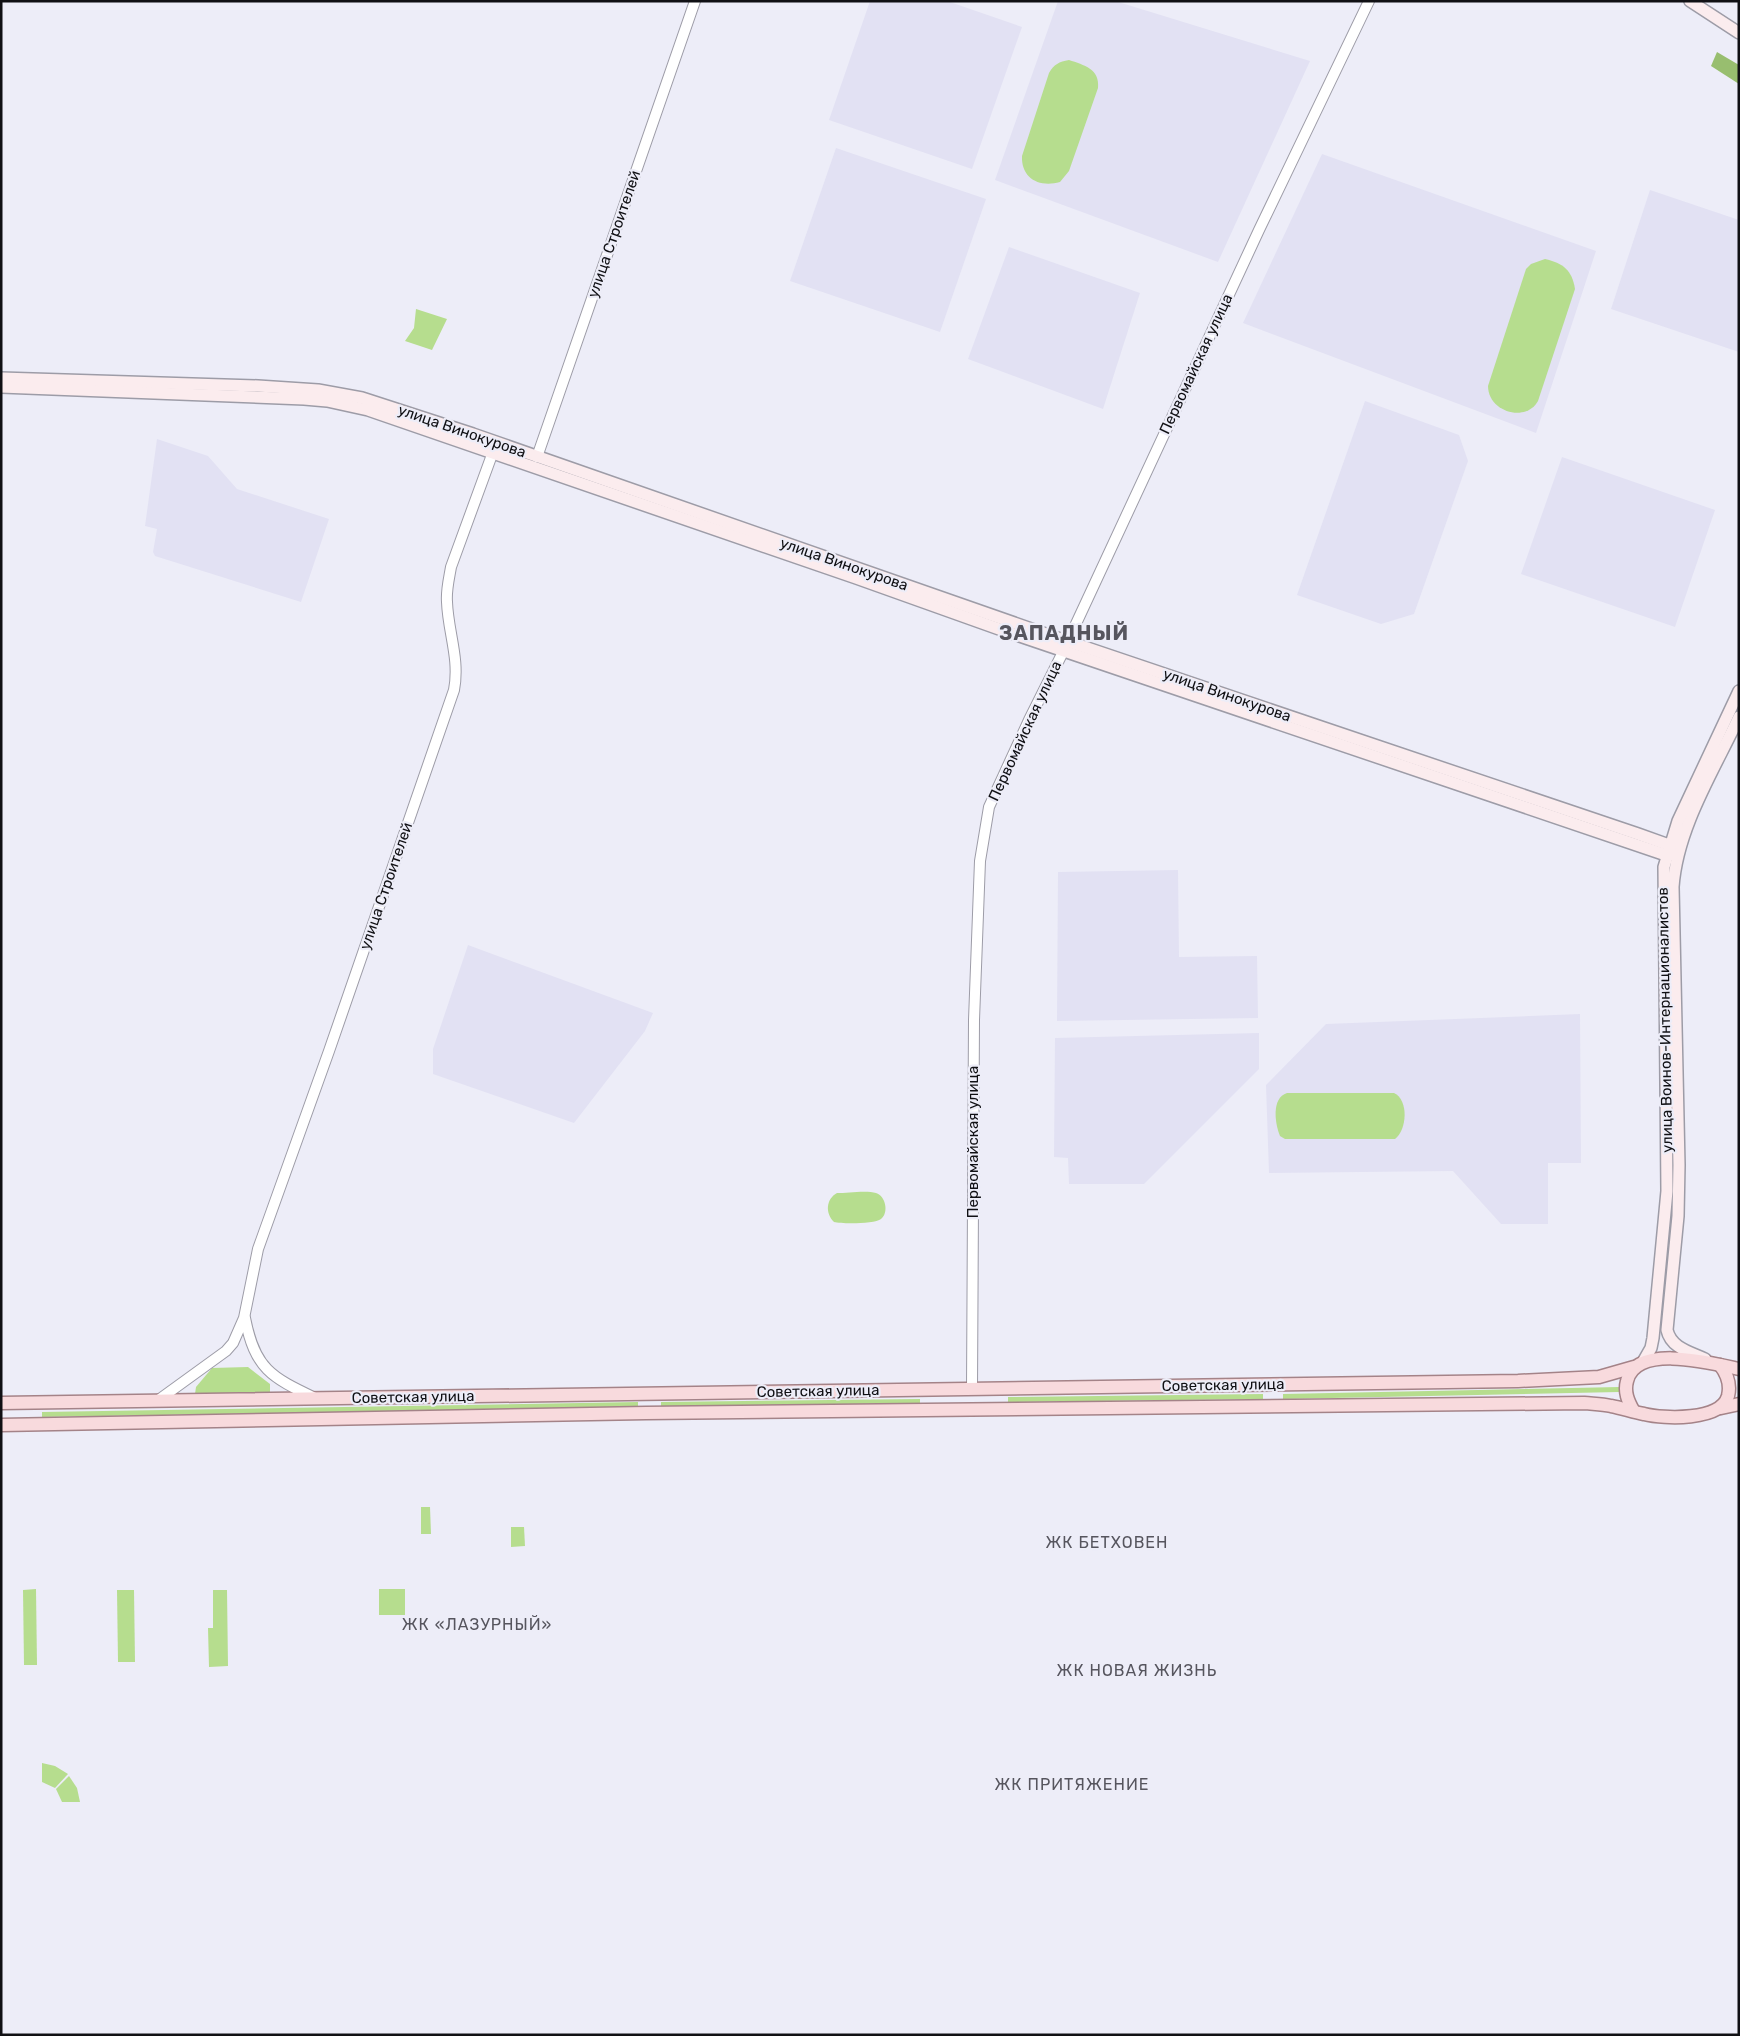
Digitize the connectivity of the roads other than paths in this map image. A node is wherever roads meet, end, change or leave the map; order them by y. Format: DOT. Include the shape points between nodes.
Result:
graph roads {
  1 [pos="695,1"];
  2 [pos="1369,1"];
  3 [pos="1690,1"];
  4 [pos="1739,33"];
  5 [pos="1,378"];
  6 [pos="1,387"];
  7 [pos="153,387"];
  8 [pos="495,447"];
  9 [pos="536,462"];
  10 [pos="1066,646"];
  11 [pos="1739,691"];
  12 [pos="1739,717"];
  13 [pos="1726,730"];
  14 [pos="1671,851"];
  15 [pos="1672,1084"];
  16 [pos="244,1318"];
  17 [pos="1715,1363"];
  18 [pos="1639,1364"];
  19 [pos="1739,1370"];
  20 [pos="1272,1384"];
  21 [pos="972,1389"];
  22 [pos="646,1393"];
  23 [pos="316,1398"];
  24 [pos="157,1401"];
  25 [pos="1,1403"];
  26 [pos="28,1403"];
  27 [pos="1739,1404"];
  28 [pos="1273,1406"];
  29 [pos="1721,1408"];
  30 [pos="972,1409"];
  31 [pos="1633,1410"];
  32 [pos="646,1413"];
  33 [pos="28,1424"];
  34 [pos="1,1425"];
  1 -- 9 [label="street, улица Строителей"];
  2 -- 10 [label="street, Первомайская улица" via="1238,272"];
  3 -- 4 [label="main road"];
  5 -- 7 [label="main road, улица Винокурова"];
  6 -- 7 [label="main road, улица Винокурова"];
  7 -- 8 [label="main road, улица Винокурова" via="352,406"];
  8 -- 9 [label="main road, улица Винокурова"];
  8 -- 16 [label="street, улица Строителей" via="447,584 457,674 454,690 258,1249"];
  9 -- 10 [label="main road, улица Винокурова" via="769,543 999,629"];
  10 -- 14 [label="main road, улица Винокурова"];
  10 -- 21 [label="street, Первомайская улица" via="989,807 980,861 974,1020"];
  11 -- 13 [label="main road, улица Воинов-Интернационалистов"];
  12 -- 13 [label="main road, улица Воинов-Интернационалистов"];
  13 -- 14 [label="main road, улица Воинов-Интернационалистов" via="1678,822"];
  14 -- 15 [label="main road, улица Воинов-Интернационалистов"];
  15 -- 17 [label="main road, улица Воинов-Интернационалистов" via="1679,1165 1678,1216 1667,1330 1671,1341 1679,1348"];
  15 -- 18 [label="main road, улица Воинов-Интернационалистов" via="1667,1191 1653,1338 1651,1348"];
  16 -- 23 [label="street, улица Строителей" via="250,1343 268,1370 285,1384"];
  16 -- 24 [label="street, улица Строителей" via="226,1351"];
  17 -- 18 [label="main road, Советская улица" via="1695,1359"];
  17 -- 19 [label="main road"];
  17 -- 29 [label="main road" via="1726,1372 1729,1387"];
  18 -- 20 [label="main road, Советская улица" via="1615,1374 1584,1379"];
  18 -- 31 [label="main road" via="1628,1374 1626,1384 1628,1402"];
  20 -- 21 [label="main road, Советская улица"];
  20 -- 28 [label="main road"];
  21 -- 22 [label="main road, Советская улица"];
  21 -- 30 [label="main road, Первомайская улица"];
  22 -- 23 [label="main road, Советская улица"];
  22 -- 32 [label="main road"];
  23 -- 24 [label="main road, Советская улица"];
  24 -- 26 [label="main road, Советская улица"];
  25 -- 26 [label="main road, Советская улица"];
  26 -- 33 [label="main road"];
  27 -- 29 [label="main road"];
  28 -- 30 [label="main road, Советская улица"];
  28 -- 31 [label="main road, Советская улица" via="1584,1403"];
  29 -- 31 [label="main road, Советская улица" via="1696,1416 1657,1416"];
  30 -- 32 [label="main road, Советская улица"];
  32 -- 33 [label="main road, Советская улица"];
  33 -- 34 [label="main road, Советская улица"];
}
